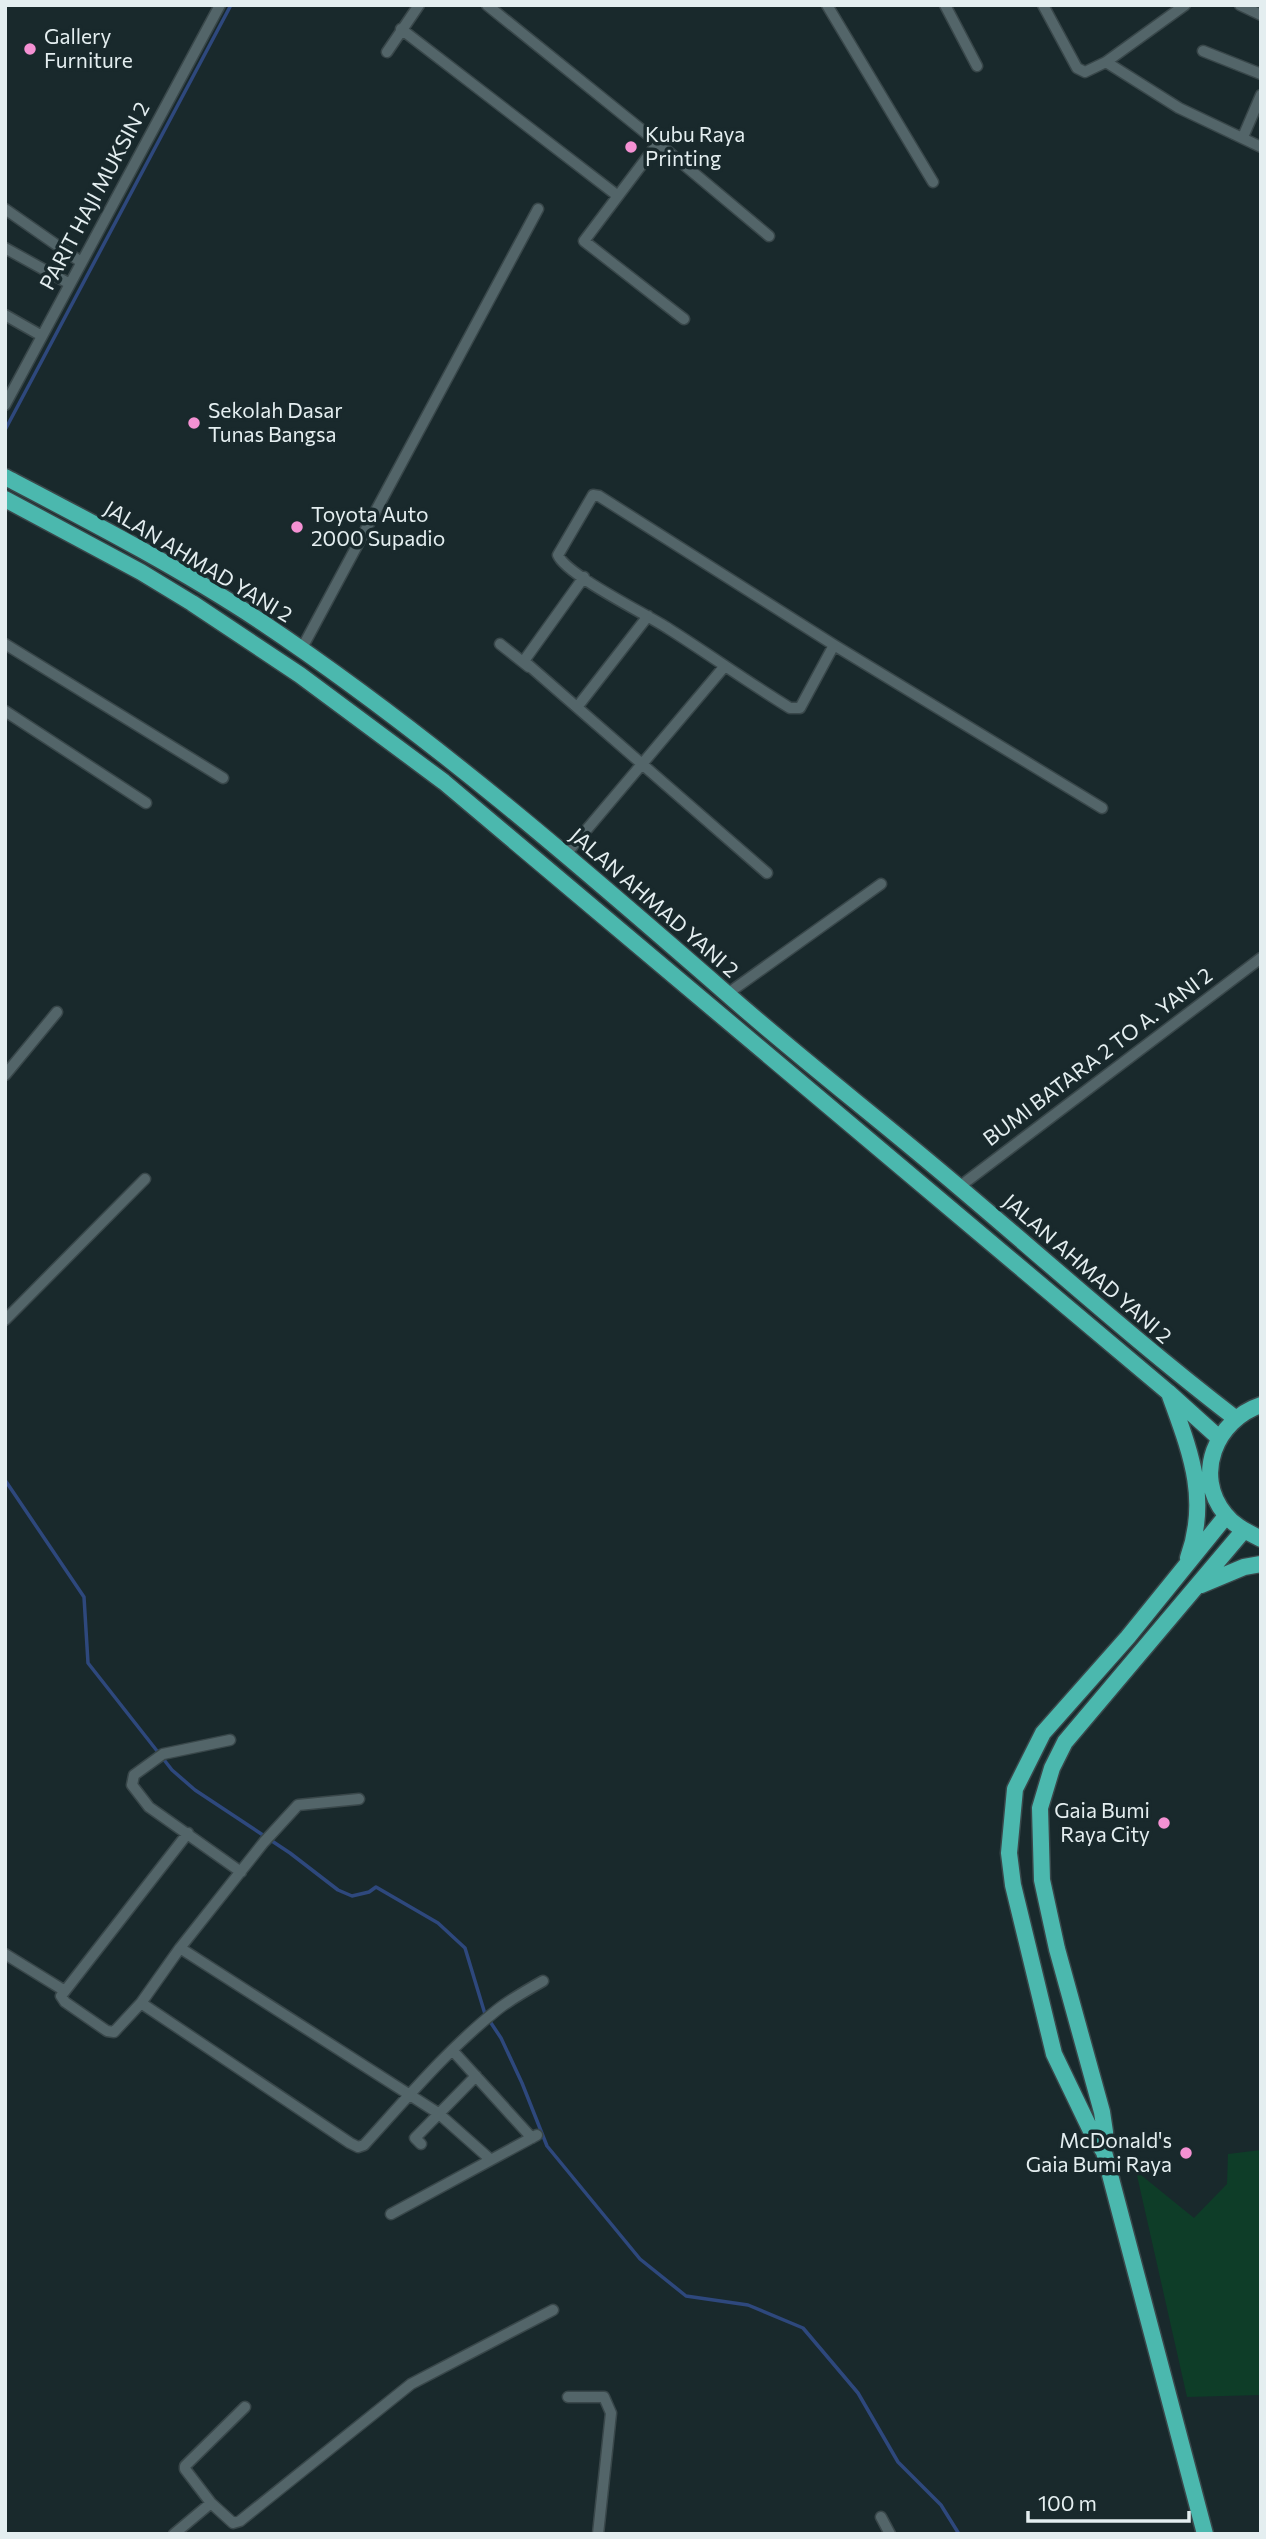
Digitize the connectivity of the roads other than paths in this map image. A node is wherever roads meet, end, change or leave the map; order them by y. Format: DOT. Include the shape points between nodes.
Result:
graph roads {
  1 [pos="220,5"];
  2 [pos="419,5"];
  3 [pos="487,5"];
  4 [pos="827,5"];
  5 [pos="945,5"];
  6 [pos="1043,5"];
  7 [pos="1185,5"];
  8 [pos="1240,5"];
  9 [pos="1261,15"];
  10 [pos="401,29"];
  11 [pos="1203,51"];
  12 [pos="387,52"];
  13 [pos="1106,62"];
  14 [pos="977,66"];
  15 [pos="1261,74"];
  16 [pos="1261,95"];
  17 [pos="1243,137"];
  18 [pos="658,143"];
  19 [pos="1261,147"];
  20 [pos="933,182"];
  21 [pos="618,196"];
  22 [pos="5,209"];
  23 [pos="538,209"];
  24 [pos="768,236"];
  25 [pos="5,248"];
  26 [pos="81,262"];
  27 [pos="70,284"];
  28 [pos="5,316"];
  29 [pos="684,319"];
  30 [pos="42,336"];
  31 [pos="9,387"];
  32 [pos="5,405"];
  33 [pos="5,477"];
  34 [pos="5,499"];
  35 [pos="584,577"];
  36 [pos="648,616"];
  37 [pos="5,644"];
  38 [pos="500,644"];
  39 [pos="834,645"];
  40 [pos="301,650"];
  41 [pos="529,667"];
  42 [pos="724,667"];
  43 [pos="578,706"];
  44 [pos="5,711"];
  45 [pos="642,763"];
  46 [pos="223,778"];
  47 [pos="146,803"];
  48 [pos="1102,808"];
  49 [pos="566,854"];
  50 [pos="767,873"];
  51 [pos="881,884"];
  52 [pos="1261,958"];
  53 [pos="727,994"];
  54 [pos="57,1012"];
  55 [pos="5,1075"];
  56 [pos="145,1179"];
  57 [pos="959,1187"];
  58 [pos="5,1320"];
  59 [pos="1168,1392"];
  60 [pos="1261,1405"];
  61 [pos="1235,1418"];
  62 [pos="1219,1438"];
  63 [pos="1226,1516"];
  64 [pos="1244,1530"];
  65 [pos="1261,1539"];
  66 [pos="1261,1564"];
  67 [pos="1184,1570"];
  68 [pos="1199,1586"];
  69 [pos="230,1740"];
  70 [pos="359,1799"];
  71 [pos="188,1833"];
  72 [pos="241,1872"];
  73 [pos="180,1948"];
  74 [pos="5,1954"];
  75 [pos="543,1980"];
  76 [pos="65,1991"];
  77 [pos="141,2003"];
  78 [pos="453,2051"];
  79 [pos="476,2076"];
  80 [pos="410,2095"];
  81 [pos="438,2113"];
  82 [pos="421,2144"];
  83 [pos="1104,2152"];
  84 [pos="491,2160"];
  85 [pos="391,2214"];
  86 [pos="553,2310"];
  87 [pos="568,2397"];
  88 [pos="245,2407"];
  89 [pos="211,2503"];
  90 [pos="881,2517"];
  91 [pos="174,2534"];
  92 [pos="598,2534"];
  93 [pos="890,2534"];
  94 [pos="1205,2534"];
  1 -- 26 [label="street, PARIT HAJI MUKSIN 2"];
  2 -- 10 [label="street"];
  3 -- 18 [label="street"];
  4 -- 20 [label="street"];
  5 -- 14 [label="street"];
  6 -- 13 [label="street" via="1081,72"];
  7 -- 13 [label="street"];
  8 -- 9 [label="street"];
  10 -- 12 [label="street"];
  10 -- 21 [label="street"];
  11 -- 15 [label="street"];
  13 -- 17 [label="street" via="1179,108"];
  16 -- 17 [label="street"];
  17 -- 19 [label="street"];
  18 -- 21 [label="street"];
  18 -- 24 [label="street"];
  21 -- 29 [label="street" via="584,241"];
  22 -- 26 [label="street"];
  23 -- 40 [label="street"];
  25 -- 27 [label="street"];
  26 -- 27 [label="street, PARIT HAJI MUKSIN 2"];
  27 -- 30 [label="street, PARIT HAJI MUKSIN 2"];
  28 -- 30 [label="street"];
  30 -- 31 [label="street, PARIT HAJI MUKSIN 2"];
  31 -- 32 [label="street, PARIT HAJI MUKSIN 2"];
  33 -- 40 [label="highway, JALAN AHMAD YANI 2" via="148,552"];
  34 -- 59 [label="highway, JALAN AHMAD YANI 2" via="192,603 300,675 444,782"];
  35 -- 36 [label="street"];
  35 -- 39 [label="street" via="558,555 595,494"];
  35 -- 41 [label="street" via="526,658"];
  36 -- 42 [label="street"];
  36 -- 43 [label="street"];
  37 -- 46 [label="street"];
  38 -- 41 [label="street"];
  39 -- 42 [label="street" via="796,709"];
  39 -- 48 [label="street"];
  40 -- 49 [label="highway, JALAN AHMAD YANI 2"];
  41 -- 43 [label="street"];
  42 -- 45 [label="street"];
  43 -- 45 [label="street"];
  44 -- 47 [label="street"];
  45 -- 49 [label="street"];
  45 -- 50 [label="street"];
  49 -- 53 [label="highway, JALAN AHMAD YANI 2"];
  51 -- 53 [label="street"];
  52 -- 57 [label="street, BUMI BATARA 2 TO A. YANI 2"];
  53 -- 57 [label="highway, JALAN AHMAD YANI 2"];
  54 -- 55 [label="street"];
  56 -- 58 [label="street"];
  57 -- 61 [label="highway, JALAN AHMAD YANI 2" via="1166,1366"];
  59 -- 62 [label="highway, JALAN AHMAD YANI 2"];
  59 -- 67 [label="highway" via="1191,1453 1195,1483 1195,1538"];
  60 -- 61 [label="highway"];
  61 -- 62 [label="highway"];
  62 -- 63 [label="highway" via="1210,1466 1211,1485"];
  63 -- 64 [label="highway"];
  63 -- 67 [label="highway"];
  64 -- 65 [label="highway"];
  64 -- 68 [label="highway"];
  66 -- 68 [label="highway"];
  67 -- 83 [label="highway" via="1043,1733 1015,1789 1009,1853 1013,1885 1051,2044"];
  68 -- 83 [label="highway" via="1065,1742 1040,1808 1042,1880 1102,2112"];
  69 -- 71 [label="street" via="159,1756 134,1776 132,1786 149,1807"];
  70 -- 72 [label="street" via="298,1805"];
  71 -- 72 [label="street"];
  71 -- 76 [label="street"];
  72 -- 73 [label="street"];
  73 -- 77 [label="street"];
  73 -- 80 [label="street"];
  74 -- 76 [label="street"];
  75 -- 78 [label="street" via="488,2018"];
  76 -- 77 [label="street" via="61,1996 65,2002 107,2031 114,2032"];
  77 -- 80 [label="street" via="358,2147"];
  78 -- 79 [label="street"];
  78 -- 80 [label="street"];
  79 -- 81 [label="street"];
  79 -- 84 [label="street" via="534,2136"];
  80 -- 81 [label="street"];
  81 -- 82 [label="street" via="415,2138"];
  81 -- 84 [label="street"];
  83 -- 94 [label="highway"];
  84 -- 85 [label="street"];
  86 -- 89 [label="street" via="411,2384 240,2521 226,2519"];
  87 -- 92 [label="street" via="604,2397 611,2413"];
  88 -- 89 [label="street" via="185,2466"];
  89 -- 91 [label="street"];
  90 -- 93 [label="street"];
}
